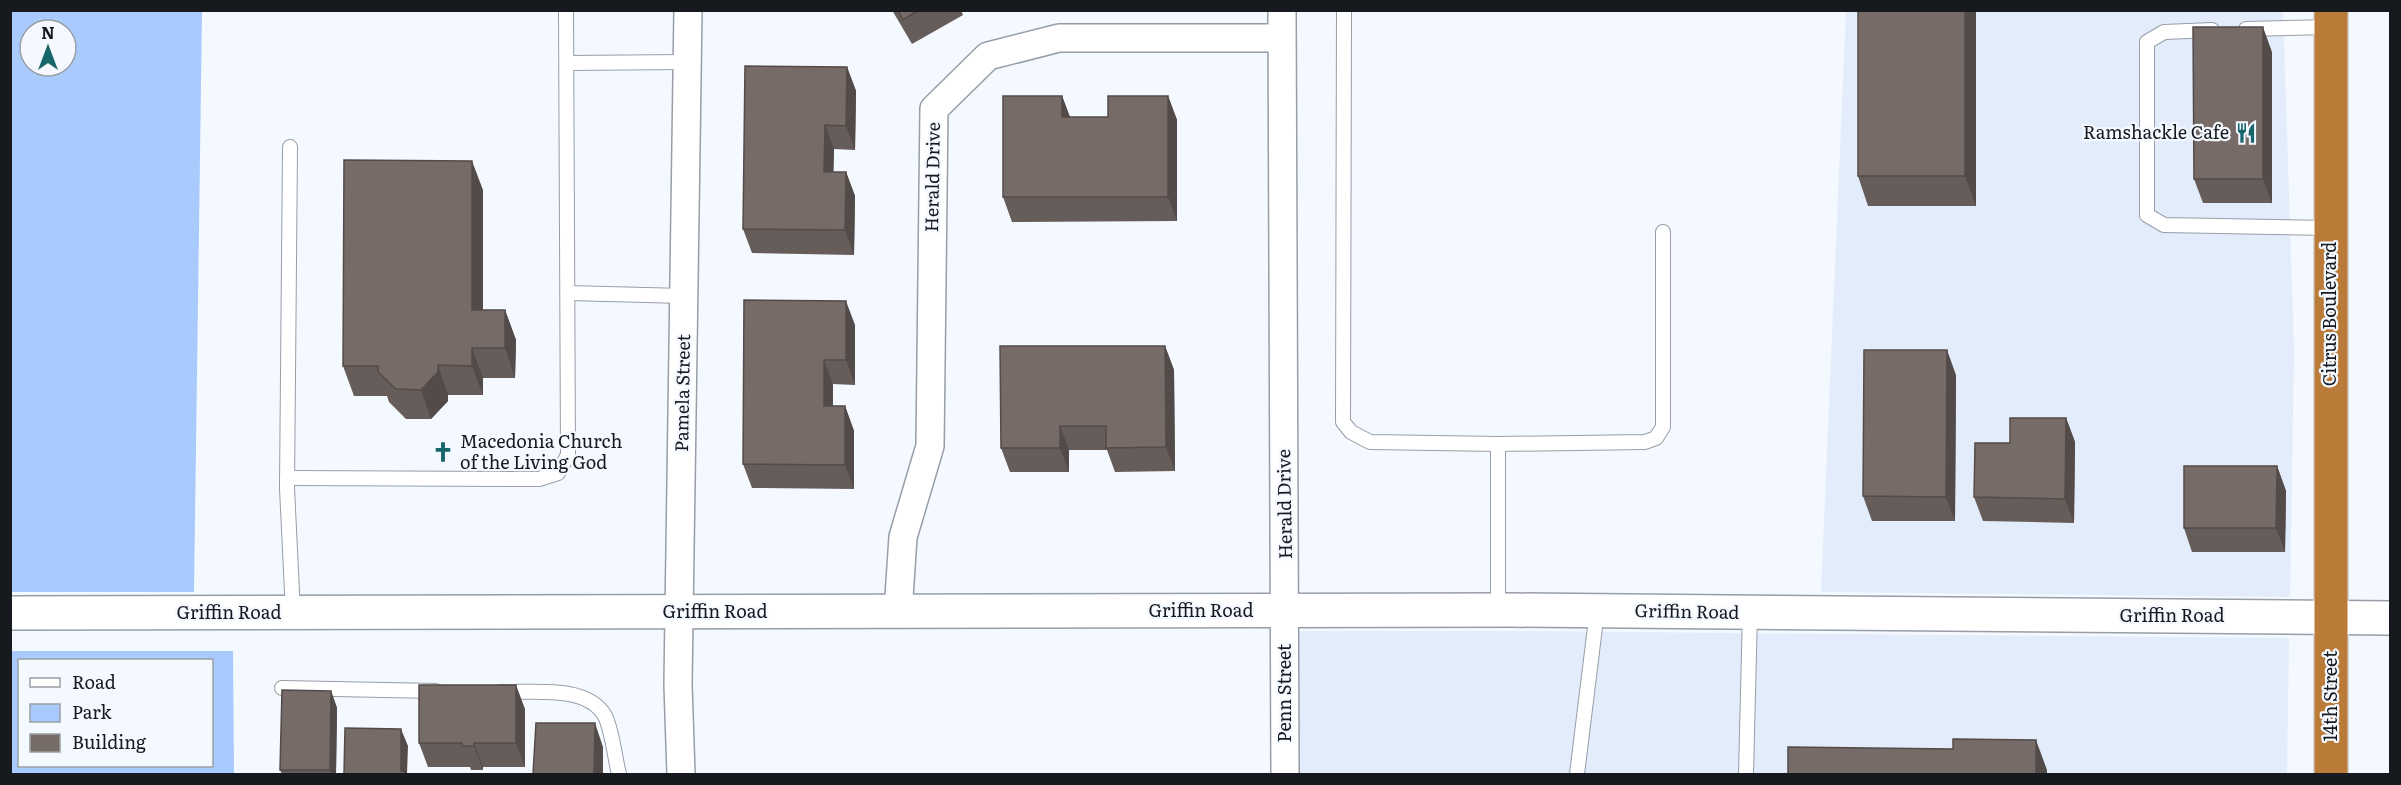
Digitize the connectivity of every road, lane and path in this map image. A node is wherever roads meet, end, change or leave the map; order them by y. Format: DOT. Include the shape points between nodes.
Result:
graph roads {
  1 [pos="566,10"];
  2 [pos="688,10"];
  3 [pos="1282,10"];
  4 [pos="1344,10"];
  5 [pos="2331,19"];
  6 [pos="1281,38"];
  7 [pos="687,62"];
  8 [pos="567,63"];
  9 [pos="290,147"];
  10 [pos="2330,228"];
  11 [pos="1663,232"];
  12 [pos="568,293"];
  13 [pos="684,296"];
  14 [pos="1498,444"];
  15 [pos="287,478"];
  16 [pos="1498,610"];
  17 [pos="1286,611"];
  18 [pos="1597,611"];
  19 [pos="680,612"];
  20 [pos="898,612"];
  21 [pos="1750,612"];
  22 [pos="293,613"];
  23 [pos="10,614"];
  24 [pos="2330,618"];
  25 [pos="2391,618"];
  26 [pos="282,688"];
  27 [pos="447,691"];
  28 [pos="483,692"];
  29 [pos="619,774"];
  30 [pos="681,774"];
  31 [pos="1285,774"];
  32 [pos="1577,774"];
  33 [pos="1746,774"];
  34 [pos="2331,774"];
  1 -- 8 [label="lane"];
  2 -- 7 [label="street, Pamela Street"];
  3 -- 6 [label="street, Herald Drive"];
  4 -- 14 [label="lane" via="1343,422 1351,432 1370,442"];
  5 -- 10 [label="highway, Citrus Boulevard"];
  5 -- 10 [label="lane" via="2230,30 2164,32 2147,42 2147,215 2164,225"];
  6 -- 17 [label="street, Herald Drive"];
  6 -- 20 [label="street, Herald Drive" via="1059,38 988,56 934,109 930,446 903,537"];
  7 -- 8 [label="lane"];
  7 -- 13 [label="street, Pamela Street"];
  8 -- 12 [label="lane"];
  9 -- 15 [label="lane"];
  10 -- 24 [label="highway, Citrus Boulevard"];
  11 -- 14 [label="lane" via="1663,427 1656,438 1645,442"];
  12 -- 13 [label="lane"];
  12 -- 15 [label="lane" via="568,455 558,473 539,479"];
  13 -- 19 [label="street, Pamela Street"];
  14 -- 16 [label="lane"];
  15 -- 22 [label="lane"];
  16 -- 17 [label="street, Griffin Road"];
  16 -- 18 [label="street, Griffin Road"];
  17 -- 20 [label="street, Griffin Road"];
  17 -- 31 [label="street, Penn Street"];
  18 -- 21 [label="street, Griffin Road"];
  18 -- 32 [label="lane"];
  19 -- 20 [label="street, Griffin Road"];
  19 -- 22 [label="street, Griffin Road"];
  19 -- 30 [label="street, Pamela Street"];
  21 -- 24 [label="street, Griffin Road"];
  21 -- 33 [label="lane"];
  22 -- 23 [label="street, Griffin Road"];
  24 -- 25 [label="street, Griffin Road"];
  24 -- 34 [label="highway, 14th Street"];
  26 -- 27 [label="lane"];
  28 -- 29 [label="lane" via="566,694 587,699 604,715"];
}
